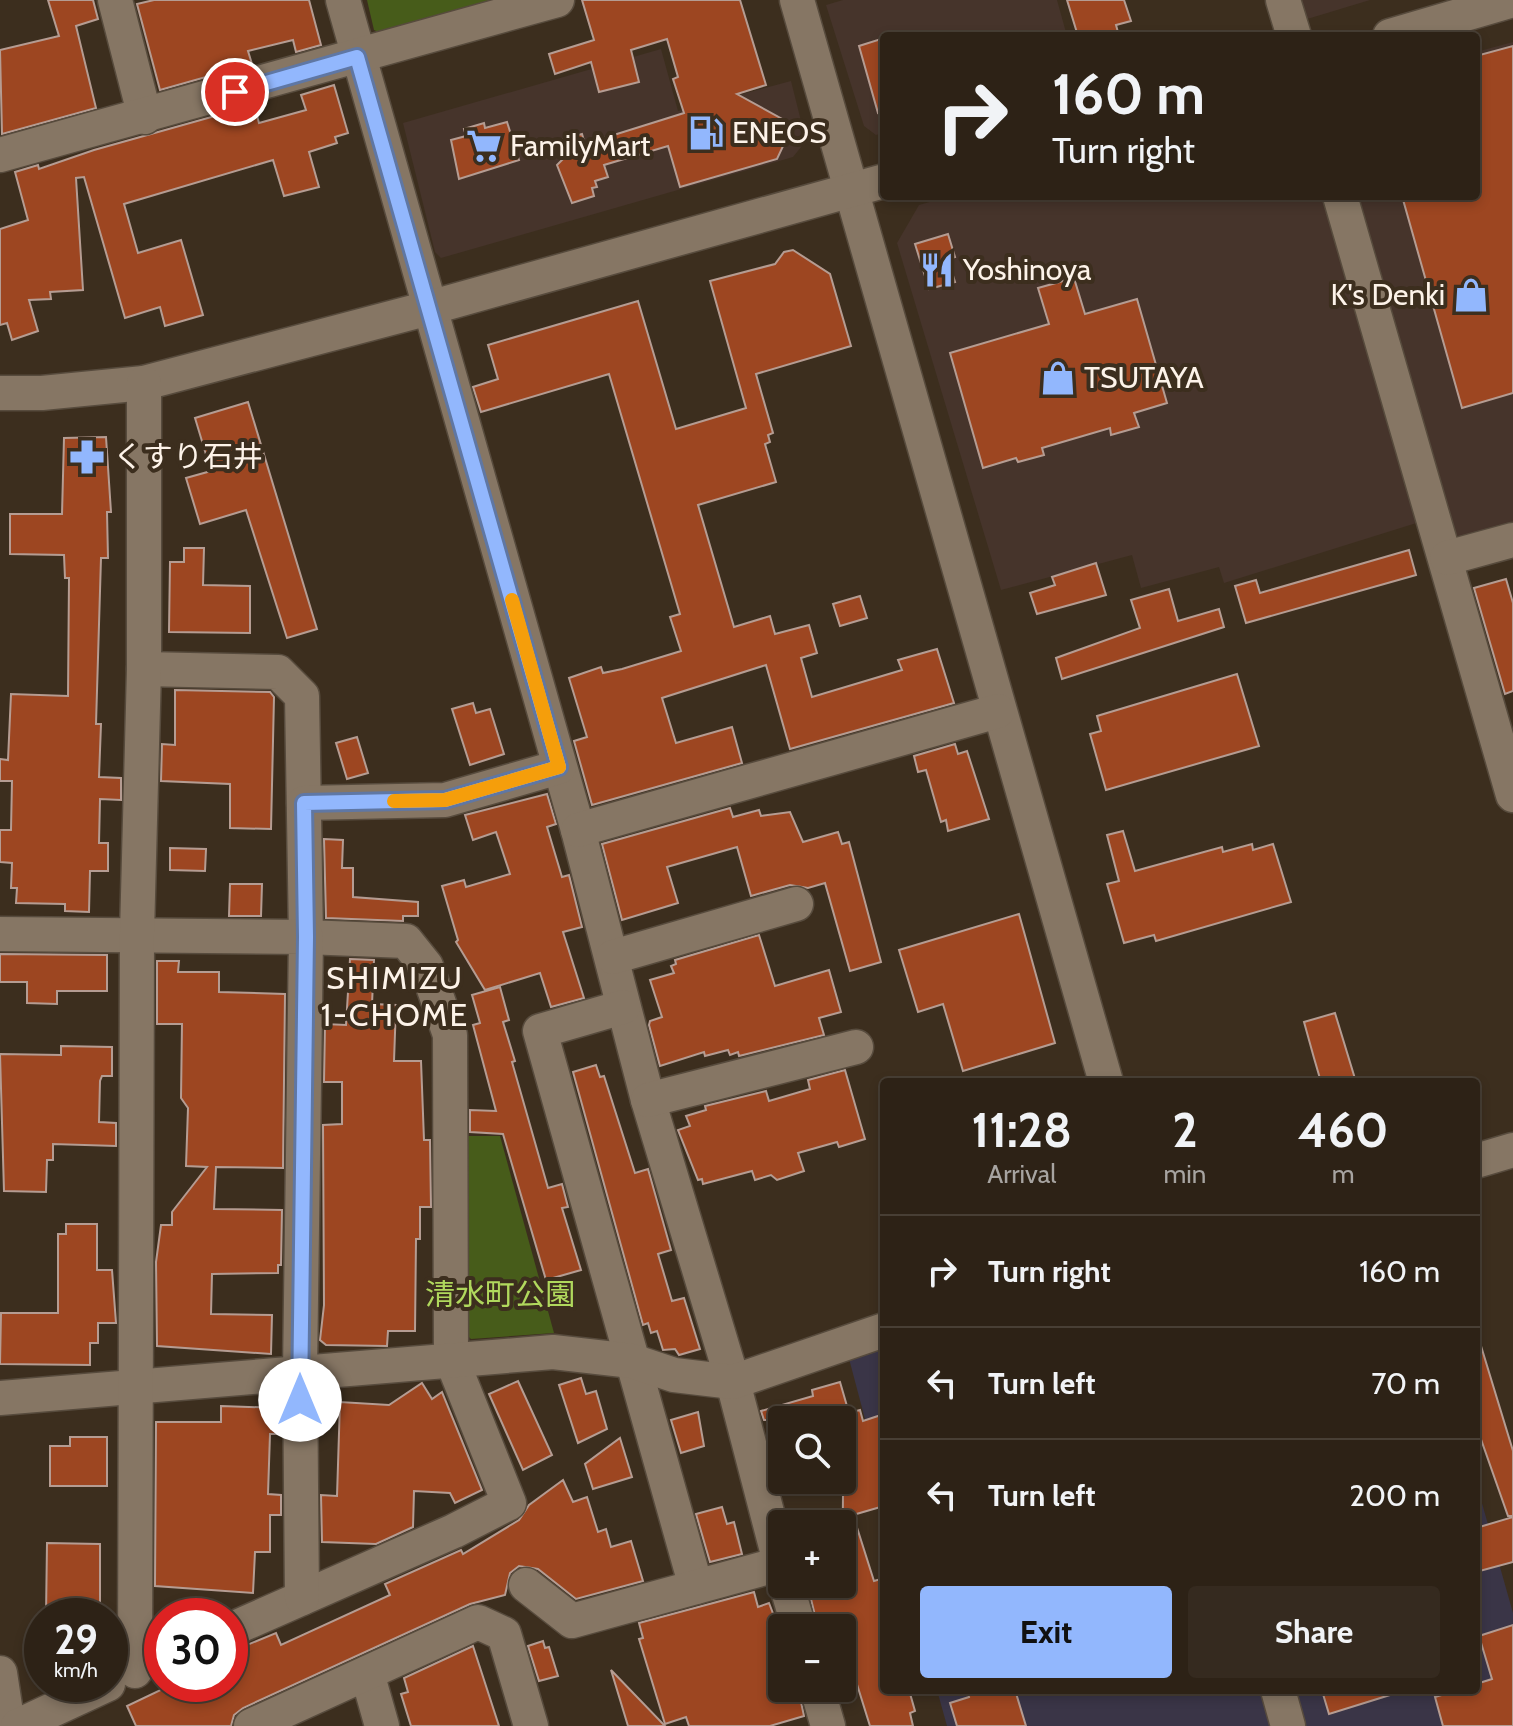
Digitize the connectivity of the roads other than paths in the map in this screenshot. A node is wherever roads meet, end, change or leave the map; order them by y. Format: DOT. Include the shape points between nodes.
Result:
graph roads {
  1 [pos="115,0"];
  2 [pos="343,0"];
  3 [pos="557,0"];
  4 [pos="797,0"];
  5 [pos="1283,0"];
  6 [pos="1513,0"];
  7 [pos="1293,32"];
  8 [pos="1404,32"];
  9 [pos="357,57"];
  10 [pos="145,117"];
  11 [pos="0,155"];
  12 [pos="868,186"];
  13 [pos="1341,200"];
  14 [pos="429,308"];
  15 [pos="144,383"];
  16 [pos="0,393"];
  17 [pos="1513,540"];
  18 [pos="1447,558"];
  19 [pos="144,669"];
  20 [pos="1501,708"];
  21 [pos="998,711"];
  22 [pos="559,767"];
  23 [pos="1513,795"];
  24 [pos="304,803"];
  25 [pos="578,830"];
  26 [pos="796,904"];
  27 [pos="137,933"];
  28 [pos="0,934"];
  29 [pos="306,937"];
  30 [pos="613,957"];
  31 [pos="623,1007"];
  32 [pos="856,1047"];
  33 [pos="1105,1078"];
  34 [pos="648,1100"];
  35 [pos="1513,1150"];
  36 [pos="1480,1160"];
  37 [pos="880,1331"];
  38 [pos="451,1358"];
  39 [pos="632,1361"];
  40 [pos="300,1372"];
  41 [pos="733,1382"];
  42 [pos="135,1388"];
  43 [pos="0,1398"];
  44 [pos="768,1516"];
  45 [pos="768,1575"];
  46 [pos="526,1585"];
  47 [pos="696,1587"];
  48 [pos="302,1598"];
  49 [pos="248,1622"];
  50 [pos="0,1673"];
  51 [pos="367,1673"];
  52 [pos="129,1674"];
  53 [pos="1279,1694"];
  54 [pos="8,1726"];
  55 [pos="18,1726"];
  56 [pos="251,1726"];
  57 [pos="382,1726"];
  58 [pos="531,1726"];
  59 [pos="1288,1726"];
  1 -- 10 [label="street"];
  2 -- 9 [label="street"];
  3 -- 9 [label="street"];
  4 -- 12 [label="street"];
  5 -- 7 [label="street"];
  6 -- 8 [label="street"];
  9 -- 10 [label="street"];
  9 -- 14 [label="street"];
  10 -- 11 [label="street"];
  12 -- 14 [label="street"];
  12 -- 21 [label="street"];
  13 -- 18 [label="street"];
  14 -- 15 [label="street"];
  14 -- 22 [label="street"];
  15 -- 16 [label="street"];
  15 -- 19 [label="street"];
  17 -- 18 [label="street"];
  18 -- 20 [label="street"];
  19 -- 24 [label="street" via="278,672 302,696"];
  19 -- 27 [label="street"];
  20 -- 23 [label="street"];
  21 -- 25 [label="street"];
  21 -- 33 [label="street"];
  22 -- 24 [label="street" via="445,800"];
  22 -- 25 [label="street"];
  24 -- 29 [label="street"];
  25 -- 30 [label="street"];
  26 -- 30 [label="street"];
  27 -- 28 [label="street"];
  27 -- 29 [label="street"];
  27 -- 42 [label="street"];
  29 -- 38 [label="street" via="406,941 426,966 450,1035"];
  29 -- 40 [label="street"];
  30 -- 31 [label="street"];
  31 -- 34 [label="street"];
  31 -- 39 [label="street" via="540,1031"];
  32 -- 34 [label="street"];
  34 -- 41 [label="street"];
  35 -- 36 [label="street"];
  37 -- 41 [label="street"];
  38 -- 39 [label="street" via="553,1352"];
  38 -- 40 [label="street"];
  38 -- 48 [label="street" via="509,1503"];
  39 -- 41 [label="street" via="674,1375"];
  39 -- 47 [label="street"];
  40 -- 42 [label="street"];
  40 -- 48 [label="street"];
  41 -- 44 [label="street"];
  42 -- 43 [label="street"];
  42 -- 52 [label="street"];
  45 -- 47 [label="street"];
  46 -- 47 [label="street" via="572,1621"];
  48 -- 49 [label="street"];
  50 -- 54 [label="street"];
  51 -- 56 [label="street"];
  51 -- 57 [label="street"];
  51 -- 58 [label="street" via="478,1622 504,1634"];
  52 -- 55 [label="street"];
  53 -- 59 [label="street"];
}
